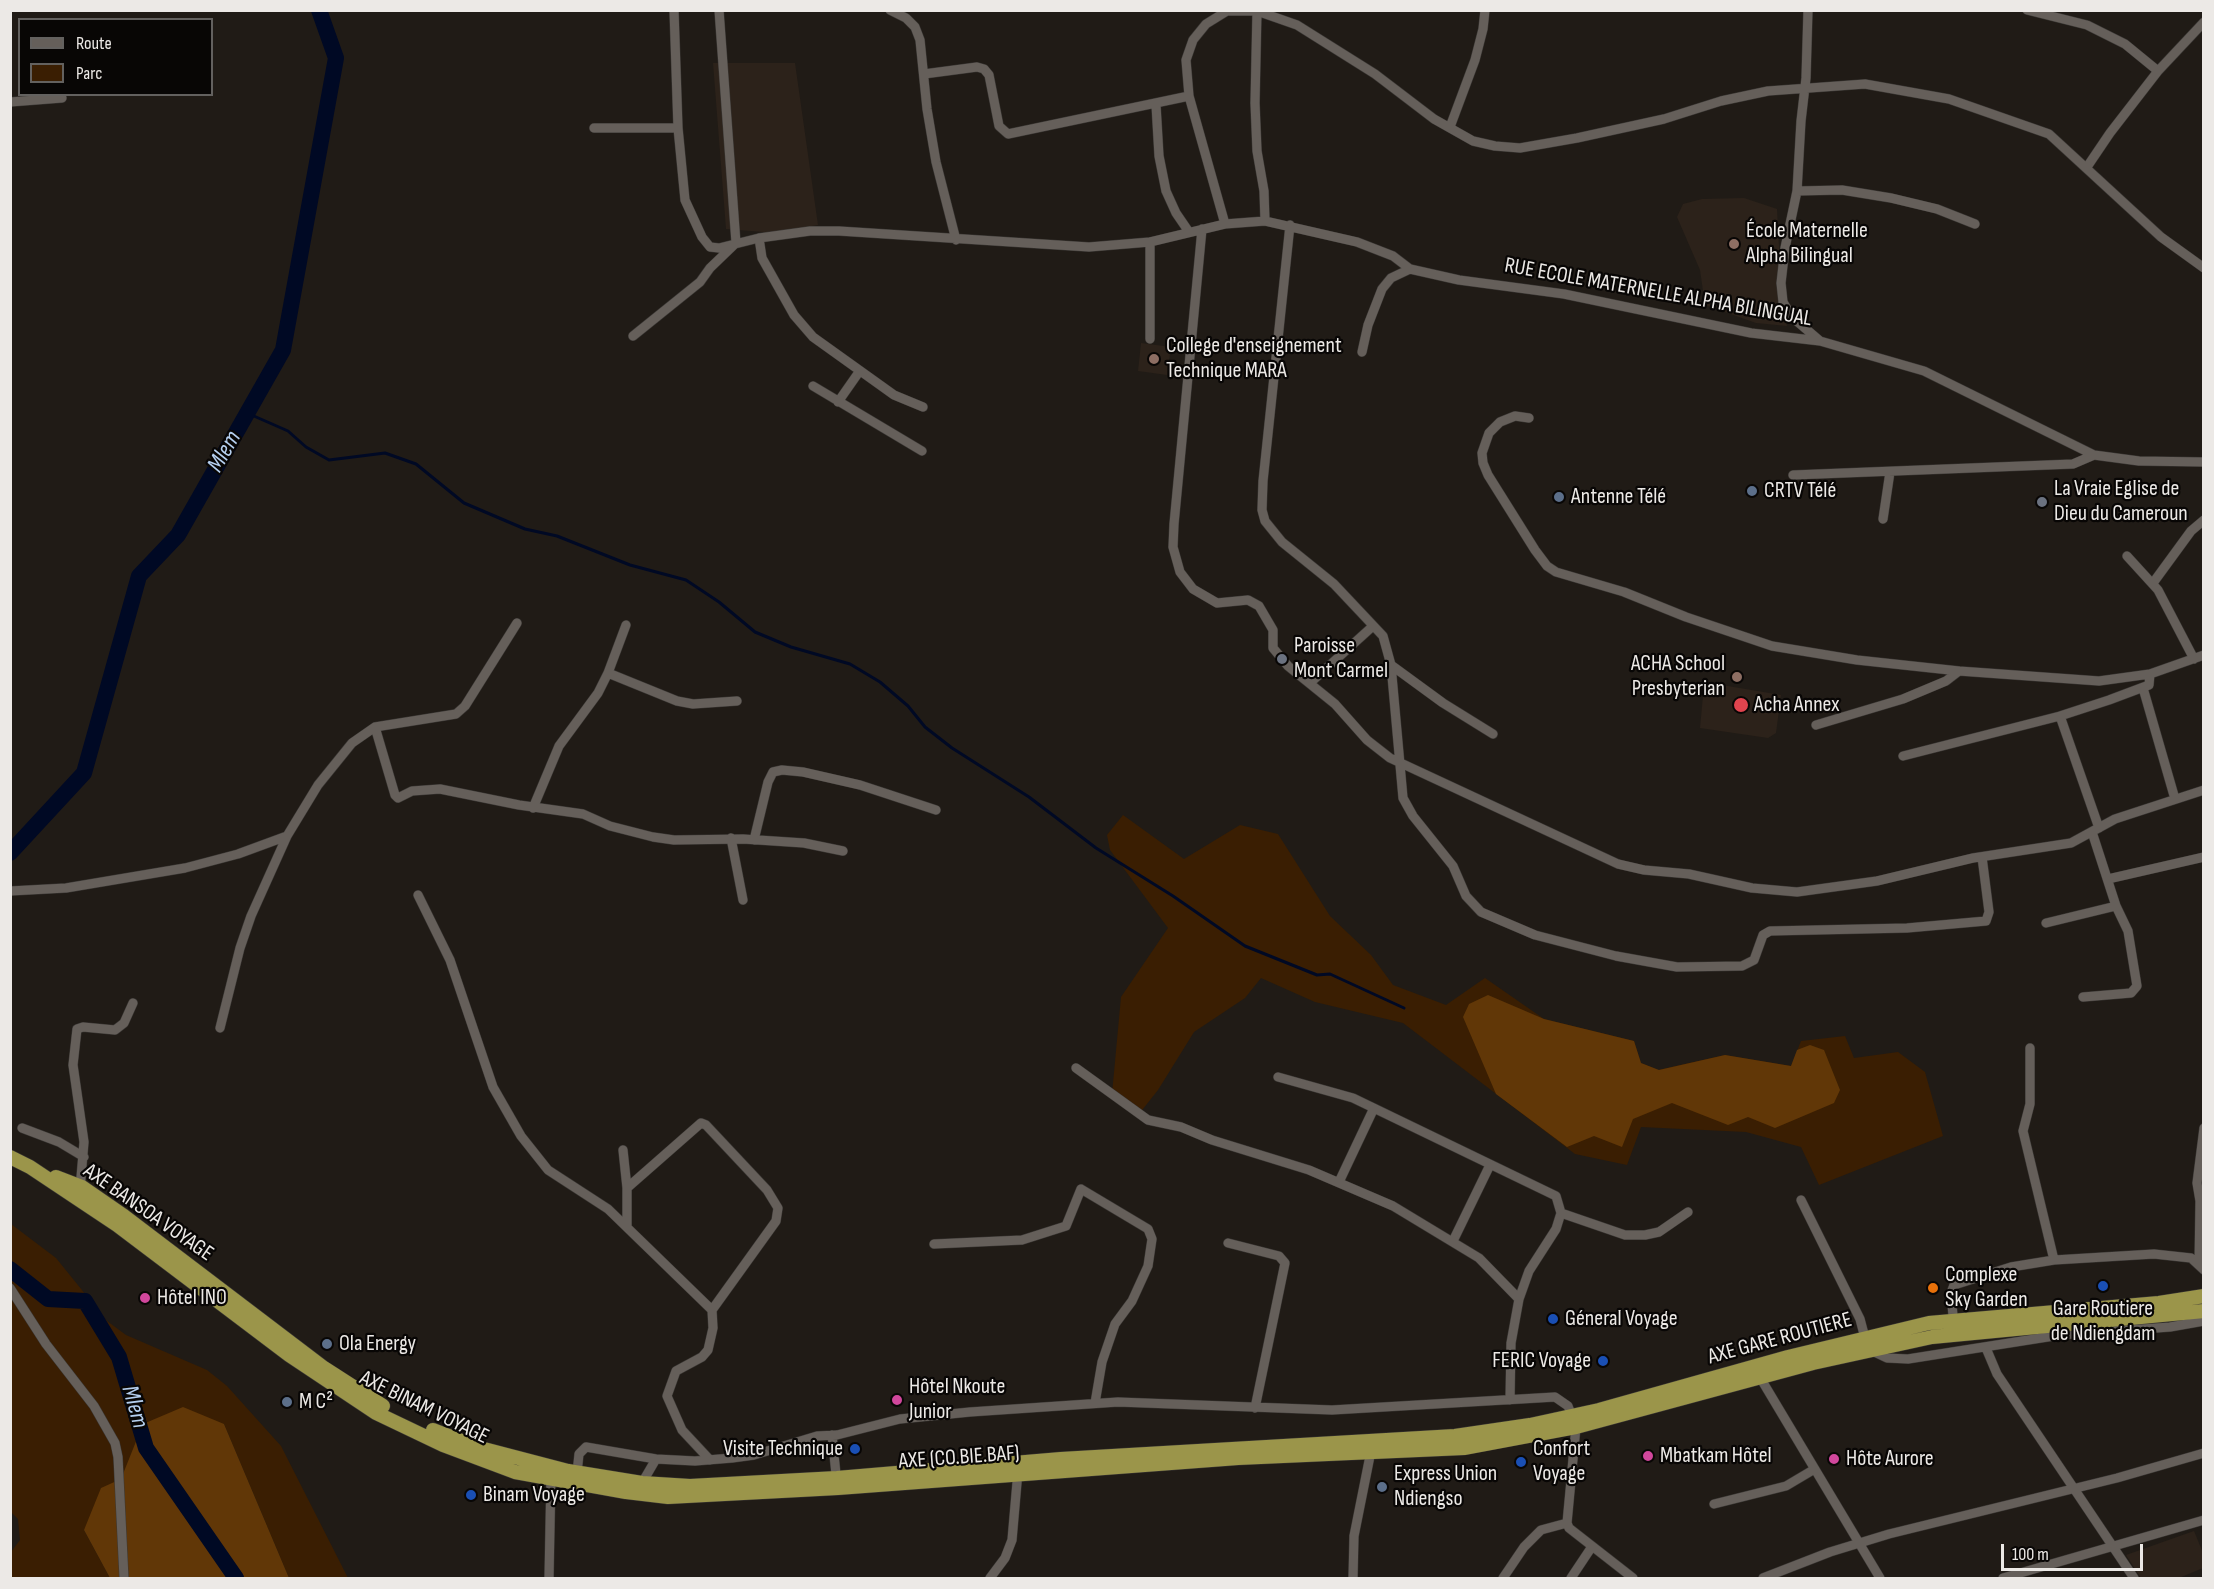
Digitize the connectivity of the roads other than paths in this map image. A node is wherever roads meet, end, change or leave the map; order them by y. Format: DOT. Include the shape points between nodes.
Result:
graph roads {
  1 [pos="674,10"];
  2 [pos="719,10"];
  3 [pos="890,10"];
  4 [pos="1485,10"];
  5 [pos="1808,10"];
  6 [pos="2027,10"];
  7 [pos="1257,11"];
  8 [pos="2204,22"];
  9 [pos="2158,71"];
  10 [pos="924,74"];
  11 [pos="1805,88"];
  12 [pos="1189,96"];
  13 [pos="62,98"];
  14 [pos="10,102"];
  15 [pos="1155,105"];
  16 [pos="594,128"];
  17 [pos="678,128"];
  18 [pos="1450,128"];
  19 [pos="2087,167"];
  20 [pos="1797,191"];
  21 [pos="1265,220"];
  22 [pos="1225,224"];
  23 [pos="1975,224"];
  24 [pos="1290,225"];
  25 [pos="1202,229"];
  26 [pos="1189,232"];
  27 [pos="759,238"];
  28 [pos="956,240"];
  29 [pos="1150,242"];
  30 [pos="736,243"];
  31 [pos="2204,268"];
  32 [pos="1410,269"];
  33 [pos="633,336"];
  34 [pos="1150,339"];
  35 [pos="1820,341"];
  36 [pos="1362,352"];
  37 [pos="859,372"];
  38 [pos="813,386"];
  39 [pos="838,402"];
  40 [pos="922,407"];
  41 [pos="1529,418"];
  42 [pos="922,451"];
  43 [pos="2094,455"];
  44 [pos="2204,462"];
  45 [pos="1890,472"];
  46 [pos="1793,475"];
  47 [pos="1883,519"];
  48 [pos="2204,520"];
  49 [pos="2127,556"];
  50 [pos="2152,583"];
  51 [pos="518,622"];
  52 [pos="626,625"];
  53 [pos="1373,626"];
  54 [pos="2204,655"];
  55 [pos="2194,659"];
  56 [pos="1391,665"];
  57 [pos="1959,670"];
  58 [pos="608,673"];
  59 [pos="2150,674"];
  60 [pos="1310,683"];
  61 [pos="2143,688"];
  62 [pos="737,701"];
  63 [pos="2060,716"];
  64 [pos="1816,725"];
  65 [pos="375,727"];
  66 [pos="1493,734"];
  67 [pos="1903,756"];
  68 [pos="1398,760"];
  69 [pos="2204,790"];
  70 [pos="2175,799"];
  71 [pos="532,808"];
  72 [pos="936,810"];
  73 [pos="2096,830"];
  74 [pos="287,836"];
  75 [pos="731,838"];
  76 [pos="754,840"];
  77 [pos="843,851"];
  78 [pos="1982,857"];
  79 [pos="2204,857"];
  80 [pos="2108,879"];
  81 [pos="10,891"];
  82 [pos="418,895"];
  83 [pos="743,900"];
  84 [pos="2116,906"];
  85 [pos="2046,923"];
  86 [pos="2082,997"];
  87 [pos="134,1003"];
  88 [pos="220,1028"];
  89 [pos="2030,1048"];
  90 [pos="1076,1068"];
  91 [pos="1278,1077"];
  92 [pos="1374,1108"];
  93 [pos="22,1128"];
  94 [pos="2204,1128"];
  95 [pos="622,1150"];
  96 [pos="10,1157"];
  97 [pos="84,1157"];
  98 [pos="1490,1165"];
  99 [pos="1339,1182"];
  100 [pos="627,1188"];
  101 [pos="79,1192"];
  102 [pos="1801,1200"];
  103 [pos="1688,1212"];
  104 [pos="1561,1213"];
  105 [pos="627,1227"];
  106 [pos="1453,1241"];
  107 [pos="1228,1243"];
  108 [pos="934,1244"];
  109 [pos="2054,1260"];
  110 [pos="2201,1267"];
  111 [pos="10,1288"];
  112 [pos="2204,1296"];
  113 [pos="1519,1299"];
  114 [pos="2160,1309"];
  115 [pos="712,1310"];
  116 [pos="2204,1311"];
  117 [pos="2204,1321"];
  118 [pos="1954,1327"];
  119 [pos="1868,1344"];
  120 [pos="1986,1348"];
  121 [pos="292,1350"];
  122 [pos="1757,1372"];
  123 [pos="1510,1400"];
  124 [pos="1095,1403"];
  125 [pos="1255,1408"];
  126 [pos="1574,1422"];
  127 [pos="832,1435"];
  128 [pos="1370,1446"];
  129 [pos="2204,1453"];
  130 [pos="656,1459"];
  131 [pos="710,1460"];
  132 [pos="1018,1469"];
  133 [pos="1813,1470"];
  134 [pos="551,1473"];
  135 [pos="577,1473"];
  136 [pos="642,1483"];
  137 [pos="837,1483"];
  138 [pos="2074,1489"];
  139 [pos="1714,1504"];
  140 [pos="2204,1520"];
  141 [pos="1568,1523"];
  142 [pos="1857,1544"];
  143 [pos="2113,1547"];
  144 [pos="1591,1548"];
  145 [pos="124,1578"];
  146 [pos="549,1578"];
  147 [pos="990,1578"];
  148 [pos="1353,1578"];
  149 [pos="1503,1578"];
  150 [pos="1571,1578"];
  151 [pos="1633,1578"];
  152 [pos="1763,1578"];
  153 [pos="1880,1578"];
  154 [pos="2003,1578"];
  155 [pos="2134,1578"];
  1 -- 17 [label="street"];
  2 -- 30 [label="street"];
  3 -- 10 [label="street" via="915,27 921,40"];
  4 -- 18 [label="street" via="1475,60"];
  5 -- 11 [label="street"];
  6 -- 9 [label="street" via="2087,25 2125,44"];
  7 -- 12 [label="street" via="1227,12 1206,24 1193,40 1186,60"];
  7 -- 18 [label="street" via="1297,25 1334,47"];
  7 -- 21 [label="street" via="1256,122"];
  8 -- 9 [label="street"];
  9 -- 19 [label="street"];
  10 -- 15 [label="street" via="984,69 989,75 999,126 1008,134"];
  10 -- 28 [label="street" via="936,162"];
  11 -- 18 [label="street" via="1749,94 1664,119 1520,148 1473,141"];
  11 -- 19 [label="street" via="1865,84 1949,99 2037,128"];
  11 -- 20 [label="street"];
  12 -- 15 [label="street"];
  12 -- 22 [label="street"];
  13 -- 14 [label="street"];
  15 -- 26 [label="street" via="1166,191"];
  16 -- 17 [label="street"];
  17 -- 30 [label="street" via="685,200 702,237 710,247"];
  19 -- 31 [label="street" via="2161,237"];
  20 -- 23 [label="street" via="1842,190 1892,198"];
  20 -- 35 [label="street" via="1785,248 1783,302 1792,316"];
  21 -- 22 [label="street"];
  21 -- 24 [label="street"];
  22 -- 25 [label="street"];
  24 -- 32 [label="street" via="1377,249"];
  24 -- 53 [label="street" via="1262,510 1281,542 1334,584"];
  25 -- 26 [label="street"];
  25 -- 60 [label="street" via="1173,547 1180,572 1193,589 1217,603 1248,600 1259,606 1273,630 1273,648"];
  26 -- 29 [label="street"];
  27 -- 28 [label="street" via="874,231"];
  27 -- 30 [label="street"];
  27 -- 37 [label="street" via="762,258 794,315 813,337"];
  28 -- 29 [label="street" via="1089,247"];
  29 -- 34 [label="street"];
  30 -- 33 [label="street" via="700,282"];
  32 -- 35 [label="street, RUE ECOLE MATERNELLE ALPHA BILINGUAL" via="1459,280 1564,294 1751,333"];
  32 -- 36 [label="street" via="1391,278 1382,289"];
  35 -- 43 [label="street, RUE ECOLE MATERNELLE ALPHA BILINGUAL" via="1924,371"];
  37 -- 39 [label="street"];
  37 -- 40 [label="street" via="894,395"];
  38 -- 39 [label="street"];
  39 -- 42 [label="street"];
  41 -- 57 [label="street" via="1515,416 1500,422 1489,433 1483,463 1535,550 1556,572 1624,592 1772,646 1857,660"];
  43 -- 44 [label="street" via="2139,461"];
  43 -- 45 [label="street" via="2073,464"];
  45 -- 46 [label="street"];
  45 -- 47 [label="street"];
  48 -- 50 [label="street" via="2191,531"];
  49 -- 50 [label="street"];
  50 -- 55 [label="street"];
  51 -- 65 [label="street" via="456,714"];
  52 -- 58 [label="street"];
  53 -- 56 [label="street" via="1383,636"];
  53 -- 60 [label="street"];
  54 -- 55 [label="street"];
  55 -- 59 [label="street"];
  56 -- 66 [label="street"];
  56 -- 68 [label="street"];
  57 -- 59 [label="street" via="2080,681"];
  57 -- 64 [label="street" via="1946,681 1903,699"];
  58 -- 62 [label="street" via="677,701"];
  58 -- 71 [label="street" via="559,746"];
  59 -- 61 [label="street" via="2151,684"];
  60 -- 68 [label="street" via="1381,753"];
  61 -- 63 [label="street"];
  61 -- 70 [label="street"];
  63 -- 67 [label="street"];
  63 -- 73 [label="street"];
  65 -- 71 [label="street" via="394,795 399,798 412,791 440,789"];
  65 -- 74 [label="street" via="343,751"];
  68 -- 78 [label="street" via="1618,864 1752,888 1797,892 1828,889"];
  68 -- 78 [label="street" via="1403,798 1453,866 1466,896 1480,912 1535,935 1646,962 1702,968 1749,964 1763,935 1770,931 1983,923 1989,917"];
  69 -- 70 [label="street"];
  70 -- 73 [label="street" via="2115,819"];
  71 -- 75 [label="street" via="583,814 653,837"];
  72 -- 76 [label="street" via="860,785 782,770 773,772 768,782"];
  73 -- 78 [label="street" via="2071,843"];
  73 -- 80 [label="street"];
  74 -- 81 [label="street" via="185,868 66,888"];
  74 -- 88 [label="street" via="251,916"];
  75 -- 76 [label="street"];
  75 -- 83 [label="street"];
  76 -- 77 [label="street" via="804,843"];
  79 -- 80 [label="street"];
  80 -- 84 [label="street"];
  82 -- 105 [label="street" via="450,960 493,1087 521,1136 548,1170 593,1198"];
  84 -- 85 [label="street"];
  84 -- 86 [label="street" via="2128,931 2135,990"];
  87 -- 97 [label="street" via="124,1023 115,1030 77,1029 73,1065 84,1128"];
  89 -- 109 [label="street" via="2030,1104 2023,1131"];
  90 -- 99 [label="street" via="1148,1120 1181,1127"];
  91 -- 92 [label="street"];
  92 -- 98 [label="street"];
  92 -- 99 [label="street"];
  93 -- 97 [label="street"];
  94 -- 110 [label="street" via="2197,1184"];
  95 -- 100 [label="street"];
  96 -- 101 [label="highway, AXE BANSOA VOYAGE"];
  97 -- 101 [label="street"];
  98 -- 104 [label="street" via="1556,1196"];
  98 -- 106 [label="street"];
  99 -- 106 [label="street" via="1393,1206"];
  100 -- 105 [label="street"];
  100 -- 115 [label="street" via="701,1123 767,1190 778,1208 776,1221"];
  101 -- 121 [label="highway, AXE BANSOA VOYAGE"];
  102 -- 119 [label="street" via="1860,1319"];
  103 -- 104 [label="street" via="1659,1232 1645,1236 1616,1233"];
  104 -- 113 [label="street" via="1550,1241 1526,1277"];
  105 -- 115 [label="street"];
  106 -- 113 [label="street" via="1493,1270"];
  107 -- 125 [label="street" via="1279,1256 1285,1263"];
  108 -- 124 [label="street" via="1022,1240 1066,1226 1081,1189 1148,1229 1152,1239 1148,1266 1132,1301 1115,1324 1102,1362"];
  109 -- 110 [label="street" via="2154,1254 2187,1257"];
  109 -- 118 [label="street" via="1959,1282 1951,1293"];
  111 -- 145 [label="street" via="46,1344 94,1406 115,1443"];
  112 -- 114 [label="highway, AXE GARE ROUTIERE"];
  113 -- 123 [label="street" via="1511,1351"];
  114 -- 116 [label="highway, AXE GARE ROUTIERE"];
  114 -- 118 [label="highway, AXE GARE ROUTIERE"];
  115 -- 131 [label="street" via="708,1350 702,1358 676,1371 667,1396 682,1430"];
  117 -- 120 [label="street" via="2060,1335"];
  118 -- 119 [label="highway, AXE GARE ROUTIERE" via="1929,1323"];
  119 -- 120 [label="street" via="1887,1358 1908,1359"];
  119 -- 122 [label="highway, AXE GARE ROUTIERE"];
  120 -- 138 [label="street" via="1997,1374"];
  121 -- 134 [label="highway, AXE BINAM VOYAGE" via="354,1394 446,1436"];
  122 -- 126 [label="highway, AXE GARE ROUTIERE"];
  122 -- 133 [label="street"];
  123 -- 125 [label="street" via="1332,1410"];
  123 -- 126 [label="street" via="1559,1398 1568,1406"];
  124 -- 125 [label="street"];
  124 -- 127 [label="street" via="900,1419"];
  126 -- 128 [label="highway, AXE GARE ROUTIERE" via="1417,1444"];
  126 -- 141 [label="street"];
  127 -- 131 [label="street" via="754,1455"];
  127 -- 137 [label="street"];
  128 -- 132 [label="highway, AXE (CO.BIE.BAF)"];
  128 -- 148 [label="street" via="1353,1536"];
  129 -- 138 [label="street"];
  130 -- 131 [label="street"];
  130 -- 135 [label="street" via="586,1447 579,1455"];
  130 -- 136 [label="street"];
  132 -- 137 [label="highway, AXE (CO.BIE.BAF)"];
  132 -- 147 [label="street" via="1012,1540"];
  133 -- 139 [label="street" via="1786,1486"];
  133 -- 142 [label="street"];
  134 -- 135 [label="highway, AXE (CO.BIE.BAF)"];
  134 -- 137 [label="highway, AXE (CO.BIE.BAF)" via="668,1497"];
  134 -- 146 [label="street"];
  135 -- 136 [label="highway, AXE (CO.BIE.BAF)"];
  136 -- 137 [label="highway, AXE (CO.BIE.BAF)"];
  138 -- 142 [label="street"];
  138 -- 143 [label="street"];
  140 -- 143 [label="street"];
  141 -- 144 [label="street"];
  141 -- 149 [label="street" via="1541,1530"];
  142 -- 152 [label="street"];
  142 -- 153 [label="street"];
  143 -- 154 [label="street"];
  143 -- 155 [label="street"];
  144 -- 150 [label="street"];
  144 -- 151 [label="street"];
}
